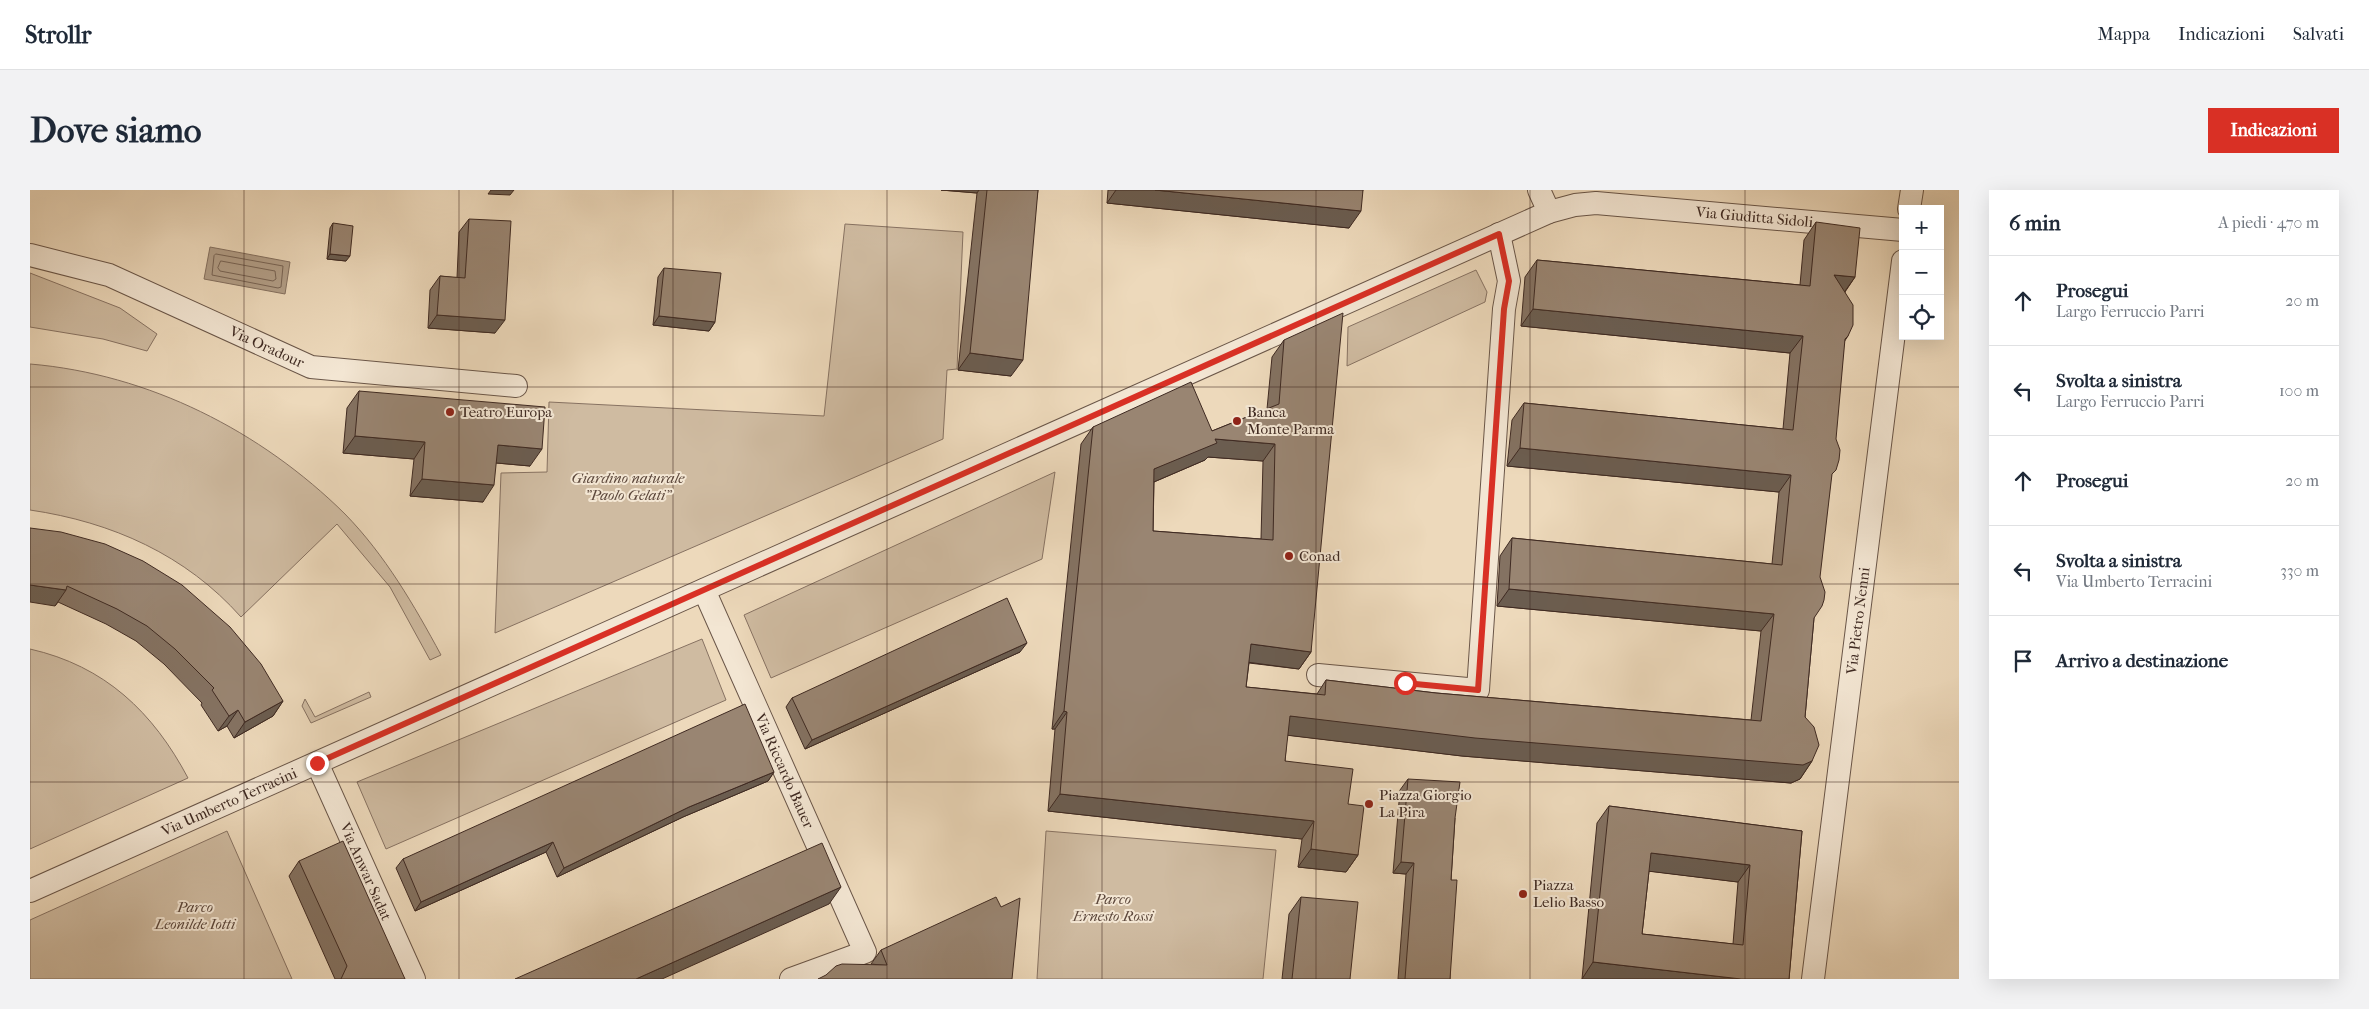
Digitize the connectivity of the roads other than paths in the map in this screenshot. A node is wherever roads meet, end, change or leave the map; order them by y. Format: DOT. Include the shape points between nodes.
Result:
graph roads {
  1 [pos="1539,190"];
  2 [pos="1544,190"];
  3 [pos="1912,190"];
  4 [pos="1910,205"];
  5 [pos="1549,212"];
  6 [pos="1899,230"];
  7 [pos="1499,234"];
  8 [pos="30,255"];
  9 [pos="1899,293"];
  10 [pos="516,386"];
  11 [pos="704,590"];
  12 [pos="1318,675"];
  13 [pos="317,763"];
  14 [pos="30,891"];
  15 [pos="414,979"];
  16 [pos="791,979"];
  17 [pos="1812,979"];
  1 -- 5 [label="street"];
  2 -- 5 [label="street"];
  3 -- 4 [label="street"];
  5 -- 6 [label="street, Via Giuditta Sidoli" via="1596,203"];
  5 -- 7 [label="street, Via Umberto Terracini"];
  7 -- 11 [label="street, Via Umberto Terracini"];
  7 -- 12 [label="street" via="1509,281 1504,309 1478,690"];
  8 -- 10 [label="street, Via Oradour" via="109,275 311,367"];
  9 -- 17 [label="street, Via Pietro Nenni"];
  11 -- 13 [label="street, Via Umberto Terracini"];
  11 -- 16 [label="street, Via Riccardo Bauer" via="865,952"];
  13 -- 14 [label="street, Via Umberto Terracini"];
  13 -- 15 [label="street, Via Anwar Sadat"];
}
